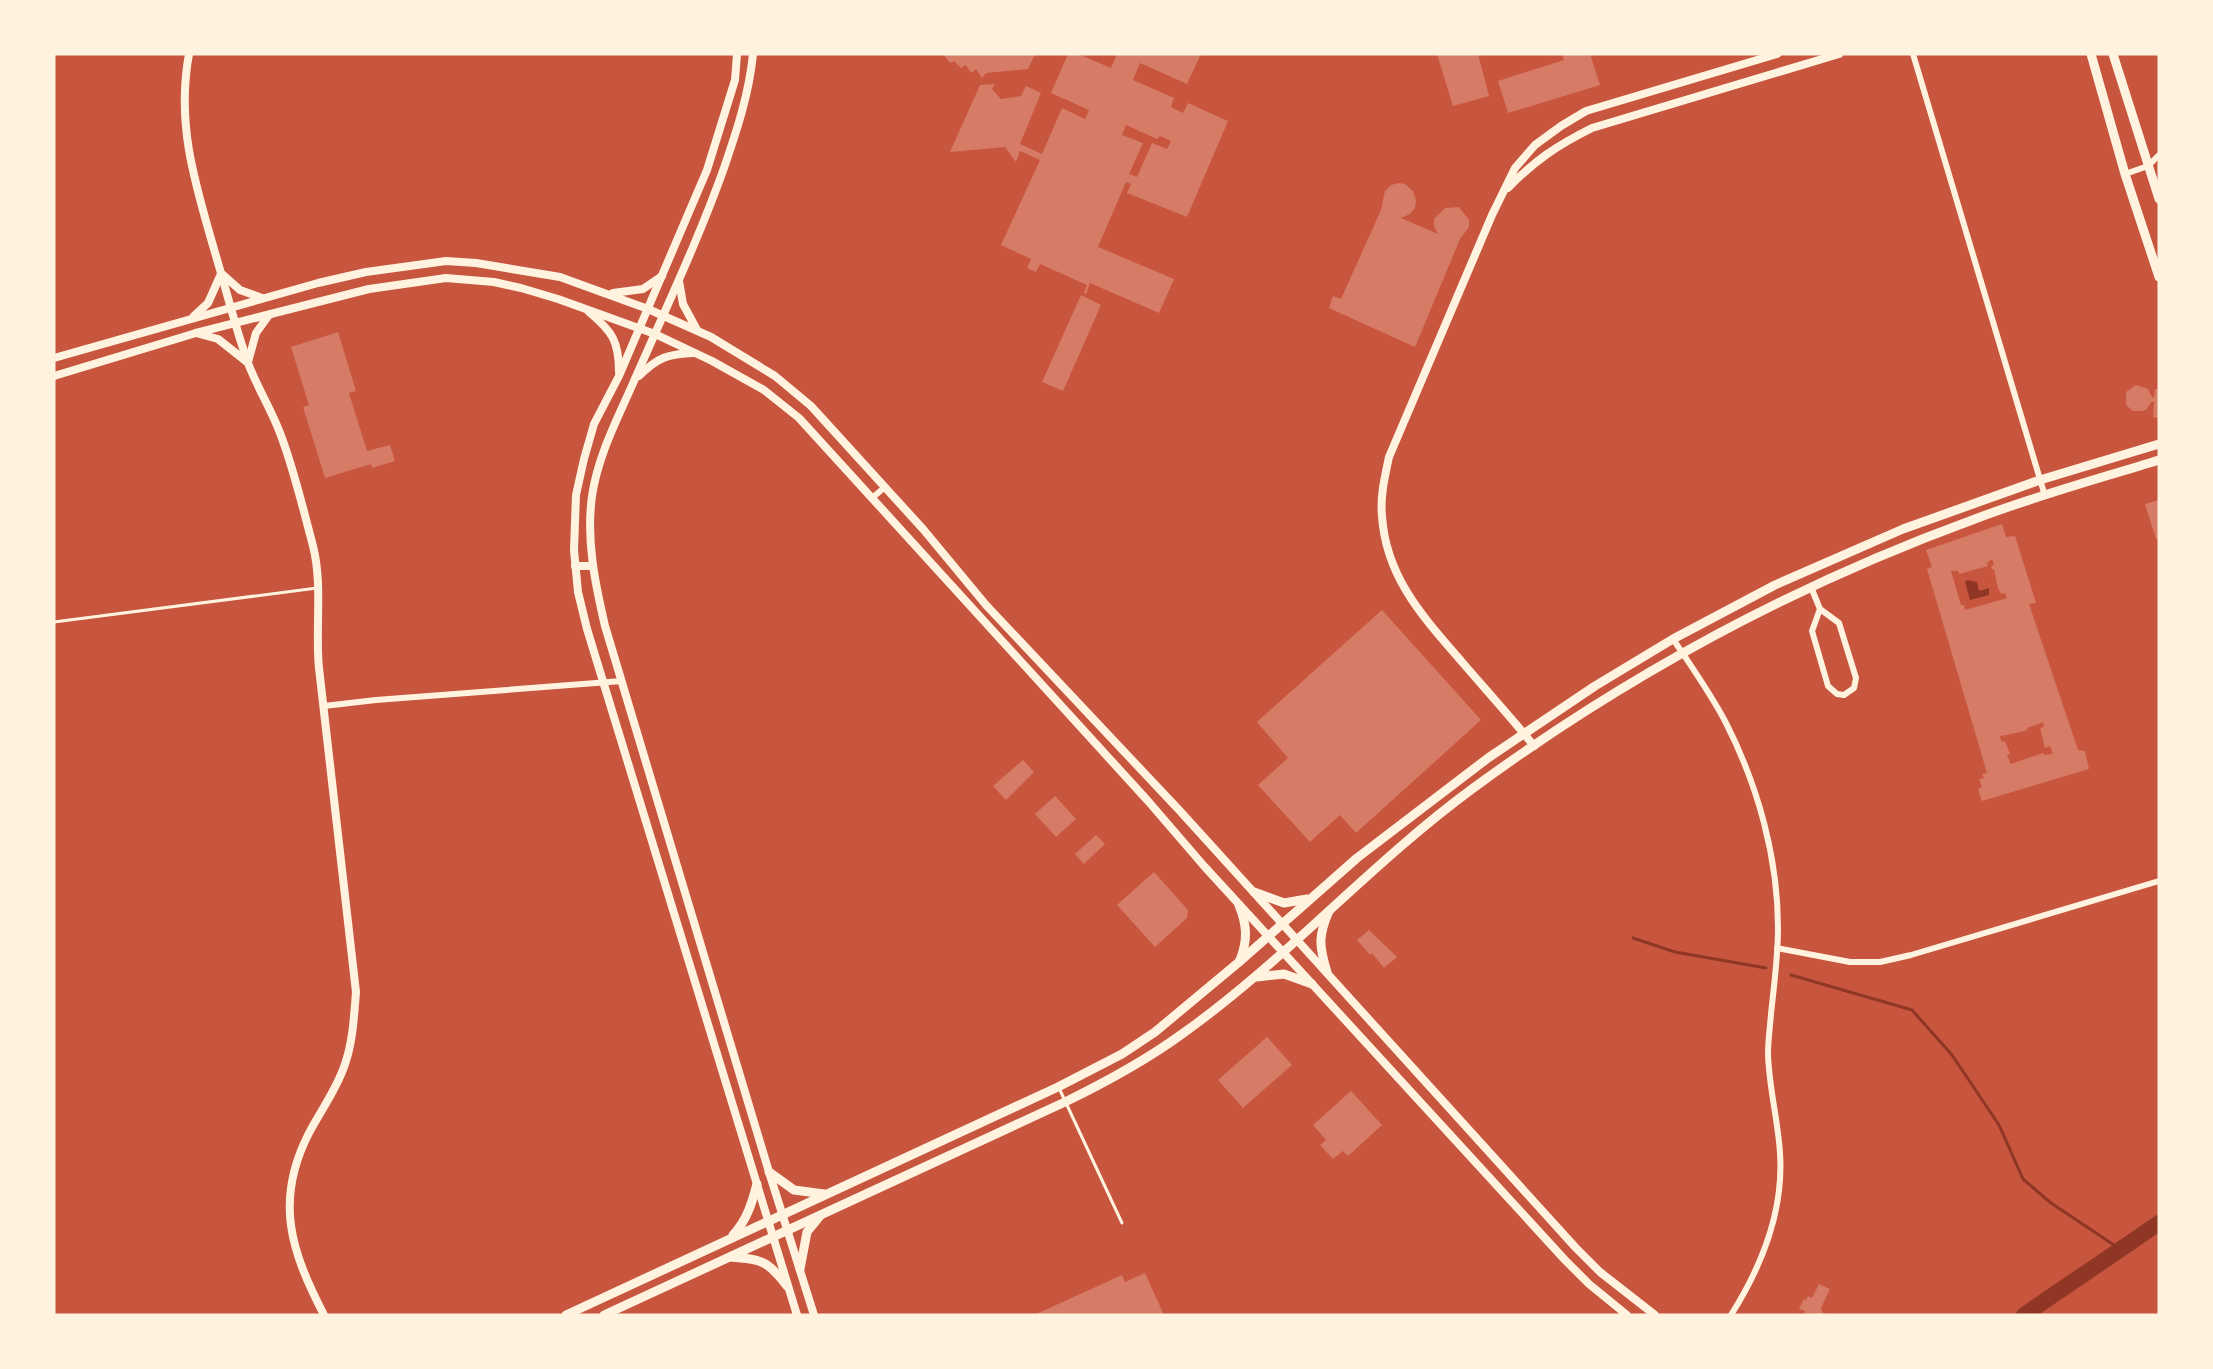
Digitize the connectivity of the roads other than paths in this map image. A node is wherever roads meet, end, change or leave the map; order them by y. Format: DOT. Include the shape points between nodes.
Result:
graph roads {
  1 [pos="189,54"];
  2 [pos="737,54"];
  3 [pos="753,54"];
  4 [pos="1777,54"];
  5 [pos="1839,54"];
  6 [pos="1913,54"];
  7 [pos="2091,54"];
  8 [pos="2113,54"];
  9 [pos="2159,155"];
  10 [pos="2148,166"];
  11 [pos="2125,174"];
  12 [pos="1504,193"];
  13 [pos="2159,200"];
  14 [pos="221,273"];
  15 [pos="663,275"];
  16 [pos="2159,277"];
  17 [pos="679,281"];
  18 [pos="607,293"];
  19 [pos="262,298"];
  20 [pos="230,308"];
  21 [pos="585,309"];
  22 [pos="648,309"];
  23 [pos="268,315"];
  24 [pos="663,315"];
  25 [pos="193,318"];
  26 [pos="235,323"];
  27 [pos="640,328"];
  28 [pos="698,331"];
  29 [pos="196,333"];
  30 [pos="655,334"];
  31 [pos="696,353"];
  32 [pos="54,358"];
  33 [pos="248,363"];
  34 [pos="619,376"];
  35 [pos="54,378"];
  36 [pos="634,381"];
  37 [pos="2159,444"];
  38 [pos="2159,460"];
  39 [pos="2040,480"];
  40 [pos="885,487"];
  41 [pos="2045,496"];
  42 [pos="872,498"];
  43 [pos="593,566"];
  44 [pos="575,567"];
  45 [pos="1811,587"];
  46 [pos="318,588"];
  47 [pos="1820,609"];
  48 [pos="54,621"];
  49 [pos="1673,639"];
  50 [pos="1682,652"];
  51 [pos="622,681"];
  52 [pos="605,683"];
  53 [pos="324,706"];
  54 [pos="1524,733"];
  55 [pos="1534,746"];
  56 [pos="2159,881"];
  57 [pos="1254,892"];
  58 [pos="1310,899"];
  59 [pos="1239,905"];
  60 [pos="1330,909"];
  61 [pos="1283,923"];
  62 [pos="1268,936"];
  63 [pos="1297,938"];
  64 [pos="1777,948"];
  65 [pos="1282,952"];
  66 [pos="1239,962"];
  67 [pos="1326,972"];
  68 [pos="1252,979"];
  69 [pos="1312,984"];
  70 [pos="1058,1087"];
  71 [pos="1065,1102"];
  72 [pos="769,1172"];
  73 [pos="757,1184"];
  74 [pos="827,1194"];
  75 [pos="783,1214"];
  76 [pos="821,1214"];
  77 [pos="768,1221"];
  78 [pos="1122,1223"];
  79 [pos="788,1229"];
  80 [pos="772,1236"];
  81 [pos="726,1241"];
  82 [pos="727,1257"];
  83 [pos="800,1269"];
  84 [pos="787,1286"];
  85 [pos="324,1315"];
  86 [pos="566,1315"];
  87 [pos="604,1315"];
  88 [pos="797,1315"];
  89 [pos="814,1315"];
  90 [pos="1627,1315"];
  91 [pos="1655,1315"];
  92 [pos="1731,1315"];
  1 -- 14 [label="street" via="184,101 189,156"];
  2 -- 15 [label="street" via="735,80 719,135"];
  3 -- 17 [label="street" via="750,83 734,141"];
  4 -- 12 [label="street" via="1586,111 1534,145 1515,168"];
  5 -- 12 [label="street" via="1592,128 1529,167"];
  6 -- 39 [label="street"];
  7 -- 11 [label="main road"];
  8 -- 10 [label="main road"];
  9 -- 10 [label="street"];
  10 -- 11 [label="street"];
  10 -- 13 [label="main road"];
  11 -- 16 [label="main road"];
  12 -- 54 [label="street" via="1389,457 1382,516 1387,548 1418,610"];
  14 -- 19 [label="street" via="240,290"];
  14 -- 20 [label="street"];
  14 -- 25 [label="street" via="208,303"];
  15 -- 18 [label="street" via="643,289"];
  15 -- 22 [label="street"];
  17 -- 24 [label="street"];
  17 -- 28 [label="street" via="683,304"];
  18 -- 19 [label="street" via="560,277 446,261 366,272"];
  18 -- 22 [label="street"];
  19 -- 20 [label="street"];
  20 -- 25 [label="street"];
  20 -- 26 [label="street"];
  21 -- 23 [label="street" via="521,288 446,278 369,289"];
  21 -- 27 [label="street"];
  21 -- 34 [label="street" via="603,323 616,343"];
  22 -- 24 [label="street"];
  22 -- 27 [label="street"];
  23 -- 26 [label="street"];
  23 -- 33 [label="street" via="256,333"];
  24 -- 28 [label="street"];
  24 -- 30 [label="street"];
  25 -- 32 [label="street"];
  26 -- 29 [label="street"];
  26 -- 33 [label="street"];
  27 -- 30 [label="street"];
  27 -- 34 [label="street"];
  28 -- 40 [label="street" via="776,376 811,406"];
  29 -- 33 [label="street" via="218,339"];
  29 -- 35 [label="street"];
  30 -- 31 [label="street"];
  30 -- 36 [label="street"];
  31 -- 36 [label="street" via="672,354 658,360"];
  31 -- 42 [label="street" via="780,401"];
  33 -- 46 [label="street" via="280,433 313,549"];
  34 -- 44 [label="street" via="594,424 584,459 576,495"];
  36 -- 43 [label="street" via="599,463 592,497"];
  37 -- 39 [label="main road"];
  38 -- 41 [label="main road"];
  39 -- 41 [label="street"];
  39 -- 49 [label="main road" via="1840,556"];
  40 -- 42 [label="street"];
  40 -- 57 [label="street" via="986,605"];
  41 -- 45 [label="main road" via="1936,534"];
  42 -- 59 [label="street"];
  43 -- 44 [label="street"];
  43 -- 51 [label="street" via="605,626"];
  44 -- 52 [label="street" via="587,629"];
  45 -- 47 [label="street"];
  45 -- 50 [label="main road"];
  46 -- 48 [label="lane"];
  46 -- 53 [label="street" via="317,649"];
  47 -- 47 [label="street" via="1812,631 1828,686 1844,695 1854,688 1856,678 1839,623"];
  49 -- 50 [label="street"];
  49 -- 54 [label="main road"];
  50 -- 55 [label="main road"];
  50 -- 64 [label="street" via="1725,721 1756,793 1769,844"];
  51 -- 52 [label="street"];
  51 -- 72 [label="street"];
  52 -- 53 [label="street"];
  52 -- 73 [label="street"];
  53 -- 85 [label="street" via="356,992 346,1063 301,1150 290,1202 296,1253"];
  54 -- 55 [label="street"];
  54 -- 58 [label="main road" via="1357,858"];
  55 -- 60 [label="main road" via="1447,809"];
  56 -- 64 [label="street" via="1880,962 1850,962"];
  57 -- 58 [label="main road" via="1284,903"];
  57 -- 61 [label="street"];
  58 -- 61 [label="main road"];
  59 -- 62 [label="street"];
  59 -- 66 [label="main road" via="1246,937"];
  60 -- 63 [label="main road"];
  60 -- 67 [label="main road" via="1320,933"];
  61 -- 62 [label="main road"];
  61 -- 63 [label="street"];
  62 -- 65 [label="street"];
  62 -- 66 [label="main road"];
  63 -- 65 [label="main road"];
  63 -- 67 [label="street"];
  64 -- 92 [label="street" via="1768,1050 1780,1153 1778,1205 1750,1286"];
  65 -- 68 [label="main road"];
  65 -- 69 [label="street"];
  66 -- 70 [label="main road" via="1155,1032"];
  67 -- 91 [label="street" via="1576,1248"];
  68 -- 69 [label="main road" via="1284,974"];
  68 -- 71 [label="main road" via="1161,1049"];
  69 -- 90 [label="street" via="1565,1260"];
  70 -- 71 [label="lane"];
  70 -- 74 [label="main road"];
  71 -- 76 [label="main road"];
  71 -- 78 [label="lane"];
  72 -- 74 [label="main road" via="794,1190"];
  72 -- 75 [label="street"];
  73 -- 77 [label="street"];
  73 -- 81 [label="main road" via="743,1222"];
  74 -- 75 [label="main road"];
  75 -- 77 [label="main road"];
  75 -- 79 [label="street"];
  76 -- 79 [label="main road"];
  76 -- 83 [label="main road" via="807,1232"];
  77 -- 80 [label="street"];
  77 -- 81 [label="main road"];
  79 -- 80 [label="main road"];
  79 -- 83 [label="street"];
  80 -- 82 [label="main road"];
  80 -- 84 [label="street"];
  81 -- 86 [label="main road"];
  82 -- 84 [label="main road" via="766,1263"];
  82 -- 87 [label="main road"];
  83 -- 89 [label="street"];
  84 -- 88 [label="street"];
}
